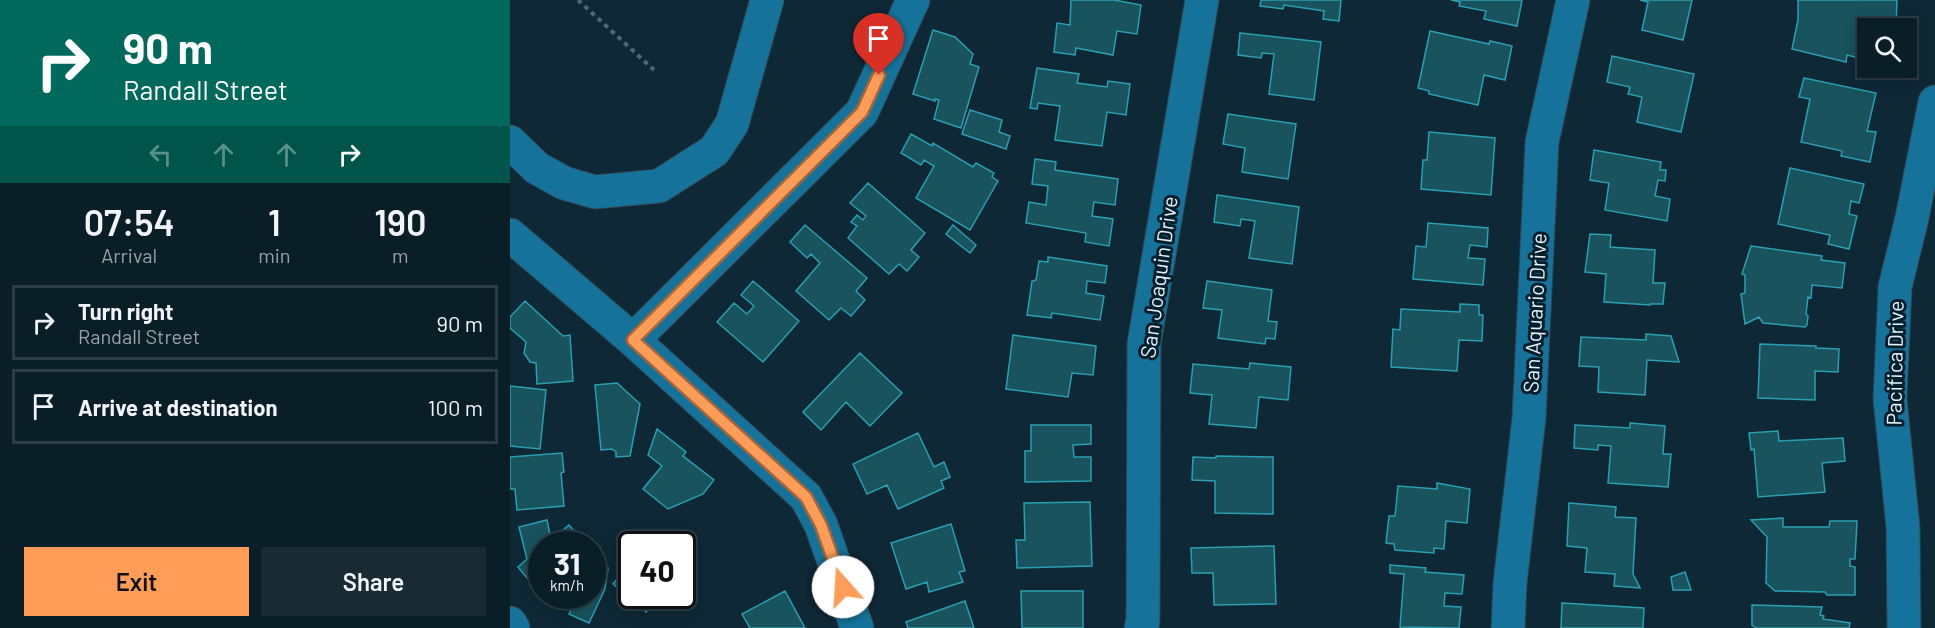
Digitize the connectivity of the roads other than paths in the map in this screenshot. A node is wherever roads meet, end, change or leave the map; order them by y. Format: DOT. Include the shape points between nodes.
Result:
graph roads {
  1 [pos="767,0"];
  2 [pos="913,0"];
  3 [pos="1202,0"];
  4 [pos="1573,0"];
  5 [pos="1935,102"];
  6 [pos="510,142"];
  7 [pos="510,235"];
  8 [pos="633,340"];
  9 [pos="510,623"];
  10 [pos="513,628"];
  11 [pos="857,628"];
  12 [pos="1141,628"];
  13 [pos="1508,628"];
  14 [pos="1904,628"];
  1 -- 6 [label="street" via="732,124 714,151 659,186 595,192 584,189 537,168"];
  2 -- 8 [label="street" via="862,112"];
  3 -- 12 [label="street, San Joaquin Drive" via="1144,344"];
  4 -- 13 [label="street, San Aquario Drive" via="1542,142 1529,418"];
  5 -- 14 [label="street, Pacifica Drive" via="1895,287 1890,399 1903,528"];
  7 -- 8 [label="street"];
  8 -- 11 [label="street" via="806,497 821,525"];
  9 -- 10 [label="street"];
}
